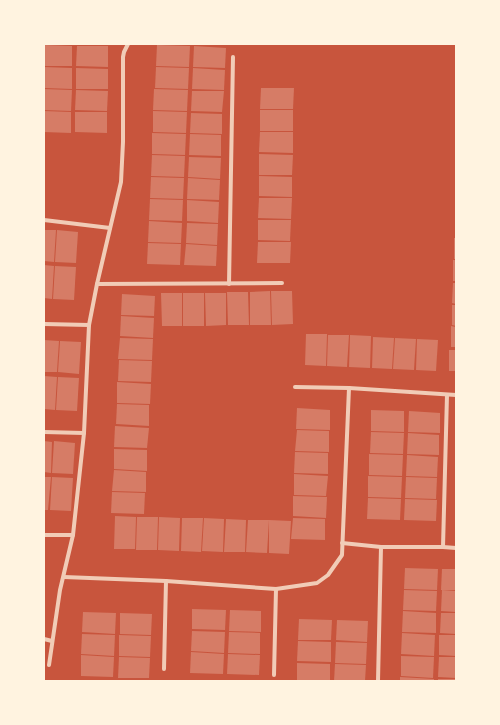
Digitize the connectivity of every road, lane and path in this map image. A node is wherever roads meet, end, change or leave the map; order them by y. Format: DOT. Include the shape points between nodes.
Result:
graph roads {
  1 [pos="128,44"];
  2 [pos="233,57"];
  3 [pos="44,220"];
  4 [pos="110,228"];
  5 [pos="282,282"];
  6 [pos="97,284"];
  7 [pos="229,284"];
  8 [pos="44,324"];
  9 [pos="89,325"];
  10 [pos="295,387"];
  11 [pos="349,388"];
  12 [pos="447,395"];
  13 [pos="456,396"];
  14 [pos="44,432"];
  15 [pos="84,433"];
  16 [pos="44,535"];
  17 [pos="73,535"];
  18 [pos="342,543"];
  19 [pos="382,547"];
  20 [pos="443,547"];
  21 [pos="456,548"];
  22 [pos="64,577"];
  23 [pos="166,581"];
  24 [pos="276,589"];
  25 [pos="44,639"];
  26 [pos="52,641"];
  27 [pos="49,665"];
  28 [pos="164,669"];
  29 [pos="274,675"];
  30 [pos="378,681"];
  1 -- 4 [label="street" via="123,57 121,182"];
  2 -- 7 [label="street"];
  3 -- 4 [label="street"];
  4 -- 6 [label="street"];
  5 -- 7 [label="street"];
  6 -- 7 [label="street"];
  6 -- 9 [label="street"];
  8 -- 9 [label="street"];
  9 -- 15 [label="street"];
  10 -- 11 [label="street"];
  11 -- 12 [label="street"];
  11 -- 18 [label="street"];
  12 -- 13 [label="street"];
  12 -- 20 [label="street"];
  14 -- 15 [label="street"];
  15 -- 17 [label="street"];
  16 -- 17 [label="street"];
  17 -- 22 [label="street"];
  18 -- 19 [label="street"];
  18 -- 24 [label="street" via="342,555 328,575 317,583"];
  19 -- 20 [label="street"];
  19 -- 30 [label="street"];
  20 -- 21 [label="street"];
  22 -- 23 [label="street"];
  22 -- 26 [label="street"];
  23 -- 24 [label="street"];
  23 -- 28 [label="street"];
  24 -- 29 [label="street"];
  25 -- 26 [label="street"];
  26 -- 27 [label="street"];
}
